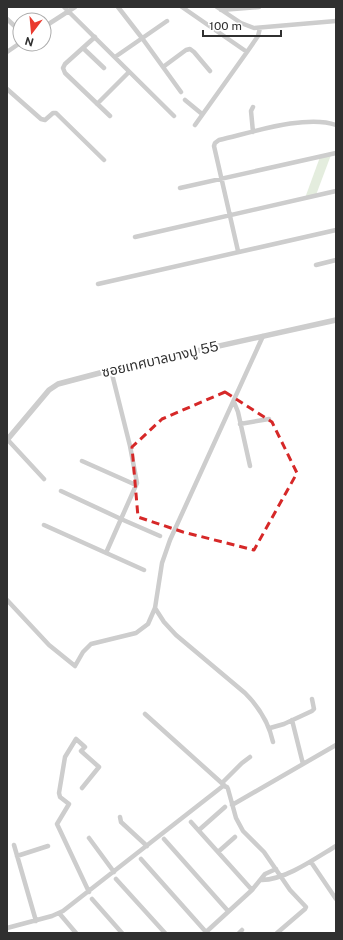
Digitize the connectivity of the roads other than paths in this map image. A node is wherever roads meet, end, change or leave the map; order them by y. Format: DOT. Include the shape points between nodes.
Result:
graph roads {
  1 [pos="64,7"];
  2 [pos="75,7"];
  3 [pos="118,7"];
  4 [pos="182,7"];
  5 [pos="217,7"];
  6 [pos="259,7"];
  7 [pos="221,10"];
  8 [pos="68,11"];
  9 [pos="167,21"];
  10 [pos="336,21"];
  11 [pos="52,22"];
  12 [pos="260,28"];
  13 [pos="95,37"];
  14 [pos="142,38"];
  15 [pos="83,48"];
  16 [pos="247,52"];
  17 [pos="115,57"];
  18 [pos="163,67"];
  19 [pos="104,68"];
  20 [pos="210,71"];
  21 [pos="129,72"];
  22 [pos="7,89"];
  23 [pos="181,92"];
  24 [pos="185,100"];
  25 [pos="97,104"];
  26 [pos="253,107"];
  27 [pos="202,114"];
  28 [pos="110,116"];
  29 [pos="174,116"];
  30 [pos="195,125"];
  31 [pos="336,125"];
  32 [pos="253,132"];
  33 [pos="336,153"];
  34 [pos="104,160"];
  35 [pos="222,179"];
  36 [pos="180,188"];
  37 [pos="336,191"];
  38 [pos="230,215"];
  39 [pos="336,230"];
  40 [pos="135,237"];
  41 [pos="238,251"];
  42 [pos="336,260"];
  43 [pos="316,265"];
  44 [pos="98,284"];
  45 [pos="336,320"];
  46 [pos="263,336"];
  47 [pos="111,370"];
  48 [pos="234,402"];
  49 [pos="269,419"];
  50 [pos="240,424"];
  51 [pos="7,440"];
  52 [pos="82,461"];
  53 [pos="250,466"];
  54 [pos="44,479"];
  55 [pos="136,485"];
  56 [pos="61,491"];
  57 [pos="121,519"];
  58 [pos="44,525"];
  59 [pos="160,536"];
  60 [pos="106,553"];
  61 [pos="144,570"];
  62 [pos="7,600"];
  63 [pos="155,608"];
  64 [pos="312,699"];
  65 [pos="145,714"];
  66 [pos="292,720"];
  67 [pos="270,728"];
  68 [pos="273,742"];
  69 [pos="336,745"];
  70 [pos="250,757"];
  71 [pos="303,764"];
  72 [pos="224,784"];
  73 [pos="82,788"];
  74 [pos="234,804"];
  75 [pos="225,807"];
  76 [pos="120,817"];
  77 [pos="191,822"];
  78 [pos="199,830"];
  79 [pos="235,837"];
  80 [pos="89,838"];
  81 [pos="164,839"];
  82 [pos="14,845"];
  83 [pos="48,846"];
  84 [pos="147,846"];
  85 [pos="336,846"];
  86 [pos="218,852"];
  87 [pos="17,856"];
  88 [pos="141,859"];
  89 [pos="311,862"];
  90 [pos="276,869"];
  91 [pos="114,872"];
  92 [pos="282,875"];
  93 [pos="116,879"];
  94 [pos="262,880"];
  95 [pos="252,890"];
  96 [pos="89,892"];
  97 [pos="92,899"];
  98 [pos="336,899"];
  99 [pos="228,911"];
  100 [pos="59,913"];
  101 [pos="36,921"];
  102 [pos="7,928"];
  103 [pos="205,932"];
  104 [pos="76,933"];
  105 [pos="122,933"];
  106 [pos="165,933"];
  107 [pos="277,933"];
  1 -- 8 [label="street"];
  2 -- 8 [label="street"];
  3 -- 14 [label="street"];
  4 -- 16 [label="street"];
  5 -- 7 [label="street"];
  6 -- 7 [label="street"];
  7 -- 12 [label="street" via="246,26"];
  8 -- 11 [label="street"];
  8 -- 13 [label="street"];
  9 -- 14 [label="street"];
  10 -- 12 [label="street"];
  12 -- 16 [label="street" via="258,36"];
  13 -- 15 [label="street"];
  13 -- 17 [label="street"];
  14 -- 17 [label="street"];
  14 -- 18 [label="street"];
  15 -- 19 [label="street"];
  15 -- 25 [label="street" via="64,66 64,71"];
  16 -- 27 [label="street"];
  17 -- 21 [label="street"];
  18 -- 20 [label="street" via="190,49"];
  18 -- 23 [label="street"];
  21 -- 25 [label="street"];
  21 -- 29 [label="street"];
  22 -- 34 [label="street" via="41,120 56,113"];
  24 -- 27 [label="street"];
  25 -- 28 [label="street"];
  26 -- 32 [label="street" via="250,111"];
  27 -- 30 [label="street"];
  31 -- 32 [label="street" via="298,122"];
  32 -- 35 [label="street" via="215,143"];
  33 -- 35 [label="street"];
  35 -- 36 [label="street"];
  35 -- 38 [label="street"];
  37 -- 38 [label="street"];
  38 -- 40 [label="street"];
  38 -- 41 [label="street"];
  39 -- 41 [label="street"];
  41 -- 44 [label="street"];
  42 -- 43 [label="street"];
  45 -- 46 [label="street, ซอยเทศบาลบางปู 55"];
  46 -- 47 [label="street, ซอยเทศบาลบางปู 55"];
  46 -- 48 [label="street"];
  47 -- 51 [label="street, ซอยเทศบาลบางปู 55" via="54,386"];
  47 -- 55 [label="street" via="130,446"];
  48 -- 50 [label="street"];
  48 -- 63 [label="street" via="166,552"];
  49 -- 50 [label="street"];
  50 -- 53 [label="street"];
  51 -- 54 [label="street"];
  52 -- 55 [label="street"];
  55 -- 57 [label="street"];
  56 -- 57 [label="street"];
  57 -- 59 [label="street"];
  57 -- 60 [label="street"];
  58 -- 60 [label="street"];
  60 -- 61 [label="street"];
  62 -- 63 [label="street" via="49,645 75,666 91,644 136,633 144,628 152,618"];
  63 -- 67 [label="street" via="176,635 253,700"];
  64 -- 66 [label="street" via="313,710"];
  65 -- 72 [label="street"];
  66 -- 67 [label="street"];
  66 -- 71 [label="street"];
  67 -- 68 [label="street"];
  69 -- 71 [label="street"];
  70 -- 72 [label="street"];
  71 -- 74 [label="street"];
  72 -- 74 [label="street"];
  72 -- 84 [label="street"];
  73 -- 96 [label="street" via="99,767 81,751 85,747 76,739 65,757 59,793 69,804 57,824"];
  74 -- 90 [label="street" via="243,831 264,852"];
  75 -- 78 [label="street"];
  76 -- 84 [label="street" via="121,822"];
  77 -- 78 [label="street"];
  78 -- 86 [label="street"];
  79 -- 86 [label="street"];
  80 -- 91 [label="street"];
  81 -- 99 [label="street"];
  82 -- 87 [label="street"];
  83 -- 87 [label="street"];
  84 -- 91 [label="street"];
  85 -- 89 [label="street"];
  86 -- 95 [label="street"];
  87 -- 101 [label="street"];
  88 -- 103 [label="street"];
  89 -- 92 [label="street"];
  89 -- 98 [label="street"];
  90 -- 92 [label="street"];
  90 -- 94 [label="street" via="265,874"];
  91 -- 96 [label="street"];
  92 -- 94 [label="street"];
  92 -- 107 [label="street" via="290,890 306,908"];
  93 -- 106 [label="street"];
  94 -- 95 [label="street"];
  95 -- 99 [label="street"];
  96 -- 100 [label="street"];
  97 -- 105 [label="street"];
  99 -- 103 [label="street"];
  100 -- 101 [label="street"];
  100 -- 104 [label="street"];
  101 -- 102 [label="street"];
}
